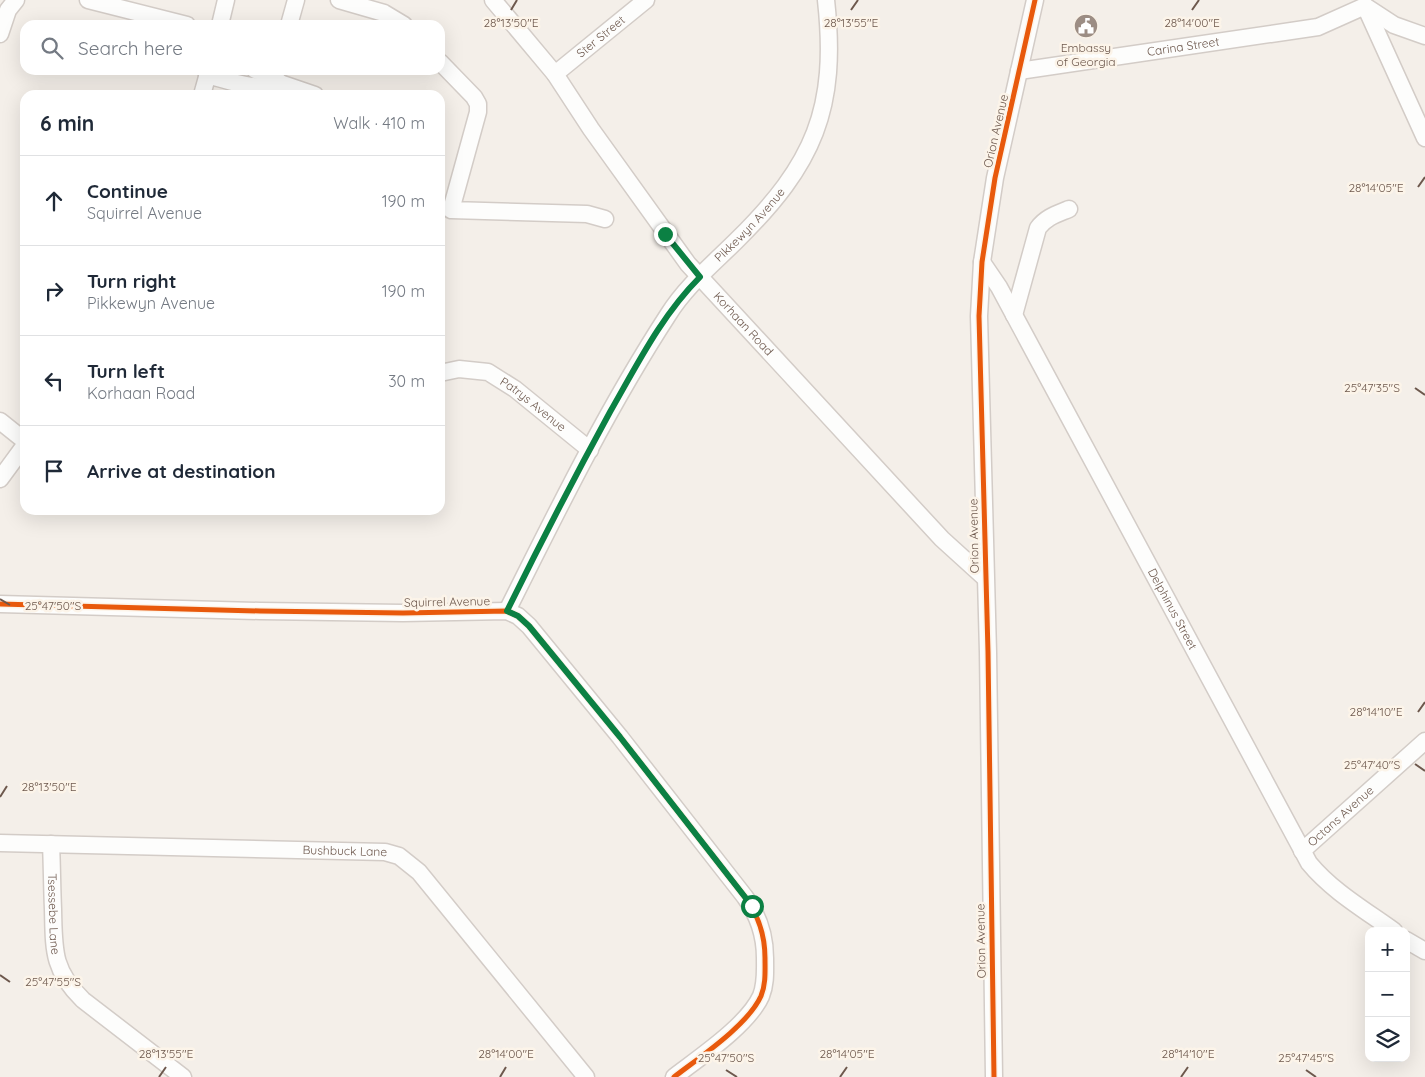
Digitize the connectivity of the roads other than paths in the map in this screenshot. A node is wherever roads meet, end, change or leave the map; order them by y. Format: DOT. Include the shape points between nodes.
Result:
graph roads {
  1 [pos="16,0"];
  2 [pos="88,0"];
  3 [pos="226,0"];
  4 [pos="296,0"];
  5 [pos="339,0"];
  6 [pos="493,0"];
  7 [pos="646,0"];
  8 [pos="826,0"];
  9 [pos="1035,0"];
  10 [pos="1364,3"];
  11 [pos="167,20"];
  12 [pos="221,20"];
  13 [pos="290,20"];
  14 [pos="396,20"];
  15 [pos="0,34"];
  16 [pos="1425,36"];
  17 [pos="445,67"];
  18 [pos="1019,71"];
  19 [pos="555,74"];
  20 [pos="207,75"];
  21 [pos="214,75"];
  22 [pos="263,75"];
  23 [pos="274,82"];
  24 [pos="203,90"];
  25 [pos="299,90"];
  26 [pos="1425,138"];
  27 [pos="1069,209"];
  28 [pos="445,210"];
  29 [pos="605,219"];
  30 [pos="982,262"];
  31 [pos="700,277"];
  32 [pos="1014,315"];
  33 [pos="445,372"];
  34 [pos="0,422"];
  35 [pos="20,439"];
  36 [pos="20,450"];
  37 [pos="590,450"];
  38 [pos="0,479"];
  39 [pos="985,578"];
  40 [pos="0,604"];
  41 [pos="507,611"];
  42 [pos="1425,742"];
  43 [pos="0,843"];
  44 [pos="51,844"];
  45 [pos="1302,851"];
  46 [pos="1389,927"];
  47 [pos="1410,942"];
  48 [pos="1425,951"];
  49 [pos="183,1077"];
  50 [pos="586,1077"];
  51 [pos="674,1077"];
  52 [pos="994,1077"];
  1 -- 15 [label="street" via="8,10"];
  2 -- 11 [label="street"];
  3 -- 12 [label="street"];
  4 -- 13 [label="street"];
  5 -- 14 [label="street" via="384,13"];
  6 -- 19 [label="street, Korhaan Road"];
  7 -- 19 [label="street, Ster Street"];
  8 -- 31 [label="street, Pikkewyn Avenue" via="829,74 821,117 812,140 779,195"];
  9 -- 18 [label="street, Orion Avenue"];
  10 -- 16 [label="street" via="1394,25"];
  10 -- 18 [label="street, Carina Street" via="1318,27"];
  10 -- 26 [label="street"];
  17 -- 28 [label="street" via="478,104 476,119"];
  18 -- 30 [label="street, Orion Avenue" via="995,178"];
  19 -- 31 [label="street, Korhaan Road" via="665,234"];
  20 -- 24 [label="street"];
  21 -- 23 [label="street" via="240,83"];
  22 -- 23 [label="street"];
  23 -- 25 [label="street"];
  27 -- 32 [label="street" via="1043,221 1038,228"];
  28 -- 29 [label="street" via="587,214"];
  30 -- 32 [label="street, Delphinus Street"];
  30 -- 39 [label="street, Orion Avenue" via="979,316"];
  31 -- 37 [label="street, Pikkewyn Avenue" via="681,296 663,322"];
  31 -- 39 [label="street, Korhaan Road" via="942,539"];
  32 -- 45 [label="street, Delphinus Street"];
  33 -- 37 [label="street, Patrys Avenue" via="459,369 488,372 515,389"];
  34 -- 35 [label="street"];
  36 -- 38 [label="street"];
  37 -- 41 [label="street, Pikkewyn Avenue"];
  39 -- 52 [label="street, Orion Avenue"];
  40 -- 41 [label="street, Squirrel Avenue" via="403,613"];
  41 -- 51 [label="street, Squirrel Avenue" via="529,626 620,737 752,906 761,926 765,946 765,983 753,1010"];
  42 -- 45 [label="street, Octans Avenue"];
  43 -- 44 [label="street, Bushbuck Lane"];
  44 -- 49 [label="street, Tsessebe Lane" via="52,937 57,962 65,979 83,1000"];
  44 -- 50 [label="street, Bushbuck Lane" via="379,851 399,856 418,872"];
  45 -- 46 [label="street, Delphinus Street" via="1318,874"];
  47 -- 48 [label="street"];
}
